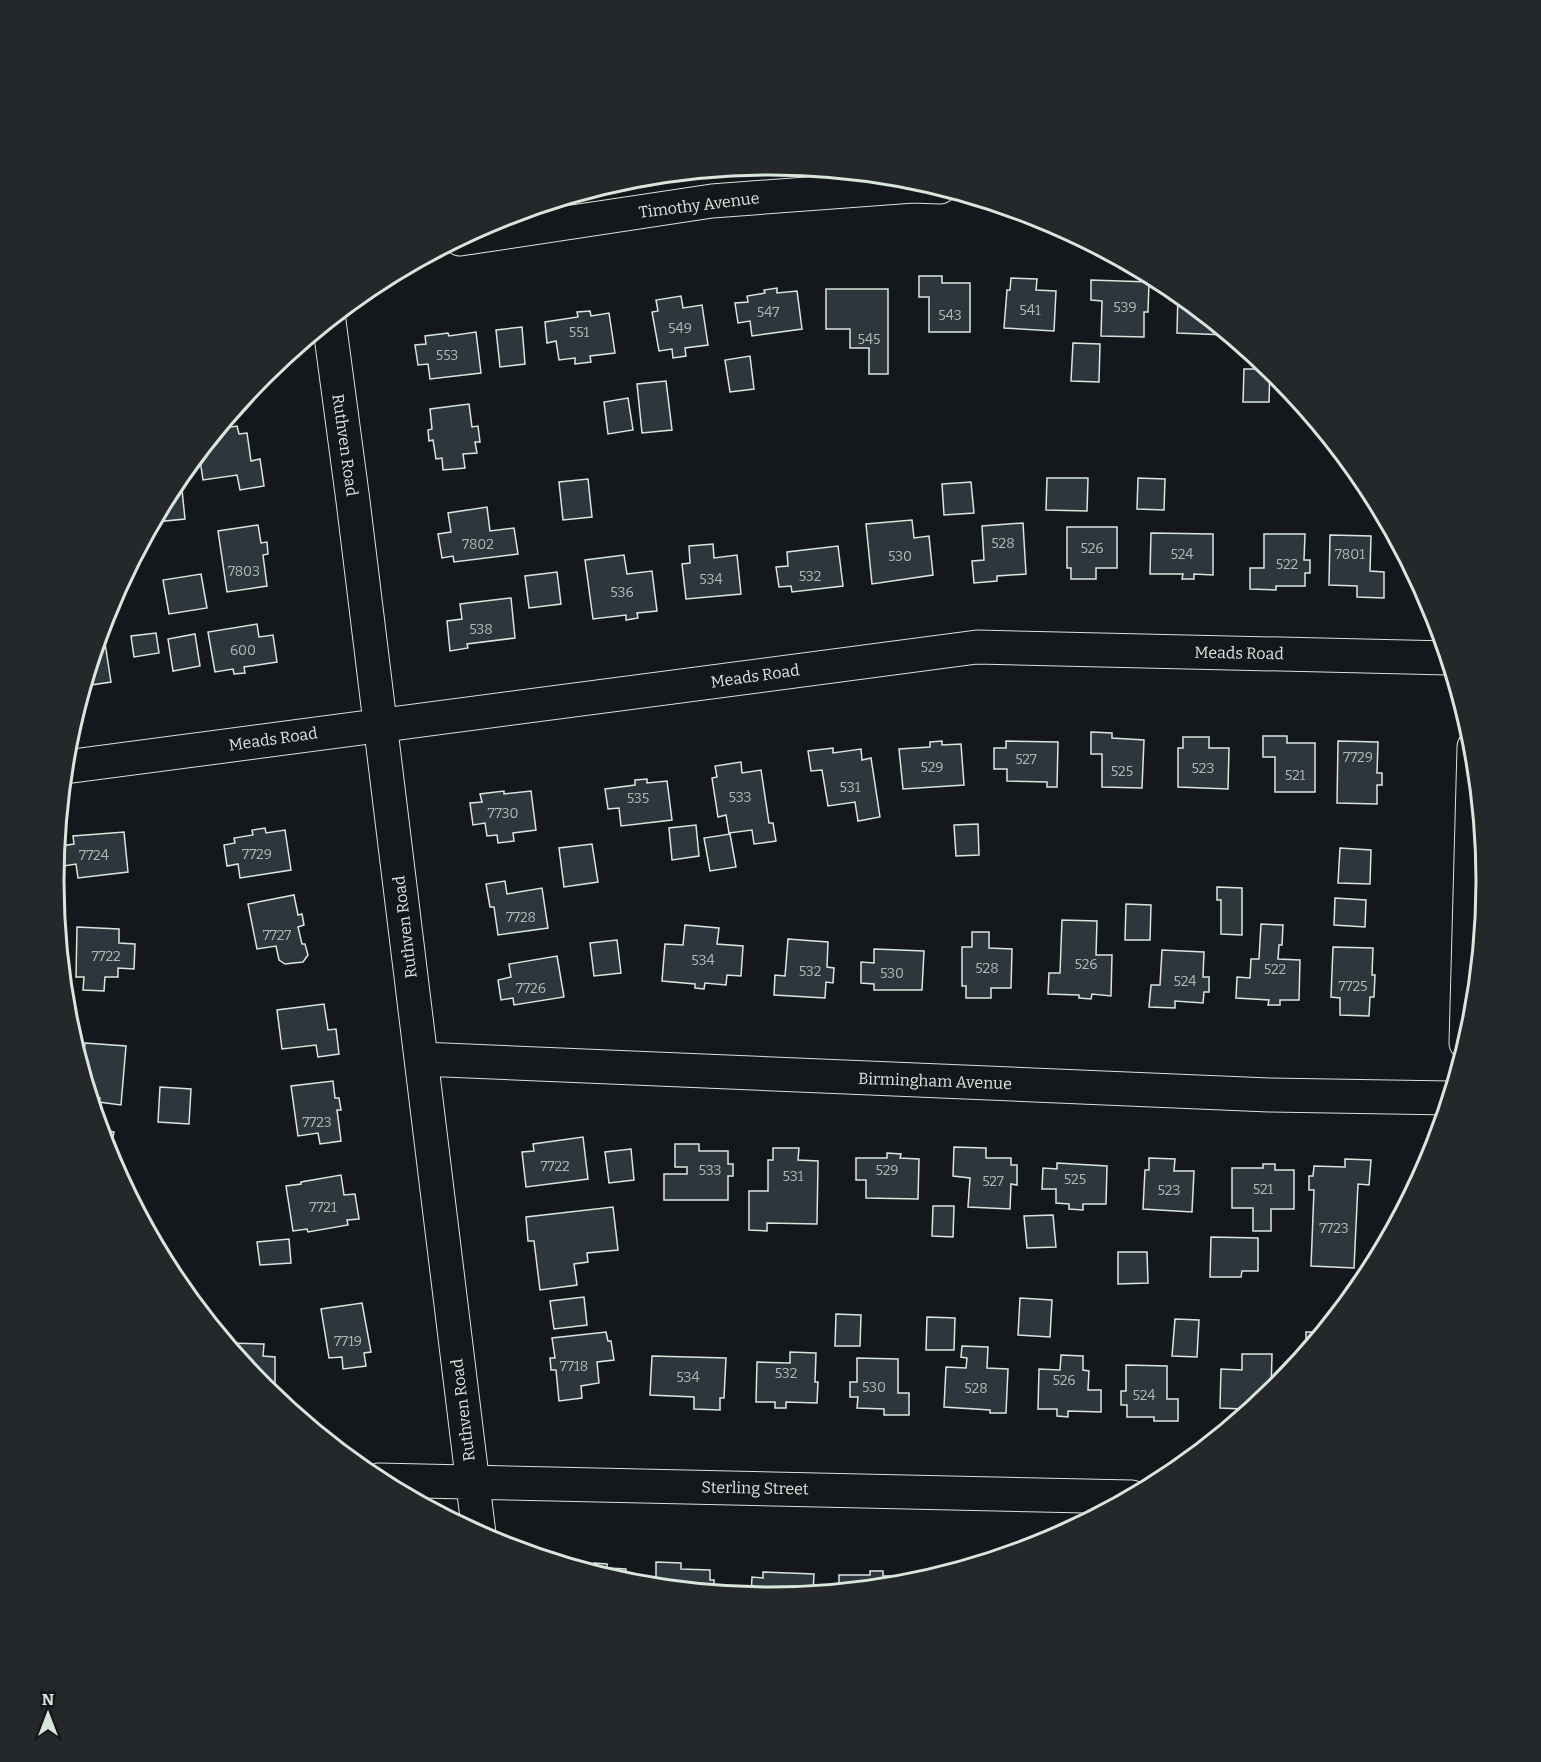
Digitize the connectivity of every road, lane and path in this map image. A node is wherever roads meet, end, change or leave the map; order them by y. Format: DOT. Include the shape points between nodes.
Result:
graph roads {
  1 [pos="898,187"];
  2 [pos="490,234"];
  3 [pos="329,330"];
  4 [pos="1440,658"];
  5 [pos="381,725"];
  6 [pos="75,766"];
  7 [pos="1472,810"];
  8 [pos="1467,990"];
  9 [pos="421,1059"];
  10 [pos="1442,1098"];
  11 [pos="398,1480"];
  12 [pos="472,1482"];
  13 [pos="1115,1497"];
  14 [pos="477,1523"];
  1 -- 2 [label="street, Timothy Avenue" via="712,201"];
  3 -- 5 [label="street, Ruthven Road"];
  4 -- 5 [label="street, Meads Road" via="977,646"];
  5 -- 6 [label="street, Meads Road"];
  5 -- 9 [label="street, Ruthven Road"];
  7 -- 8 [label="street"];
  9 -- 10 [label="street, Birmingham Avenue" via="1269,1095"];
  9 -- 12 [label="street, Ruthven Road"];
  11 -- 12 [label="street, Sterling Street"];
  12 -- 13 [label="street, Sterling Street"];
  12 -- 14 [label="street, Ruthven Road"];
}
